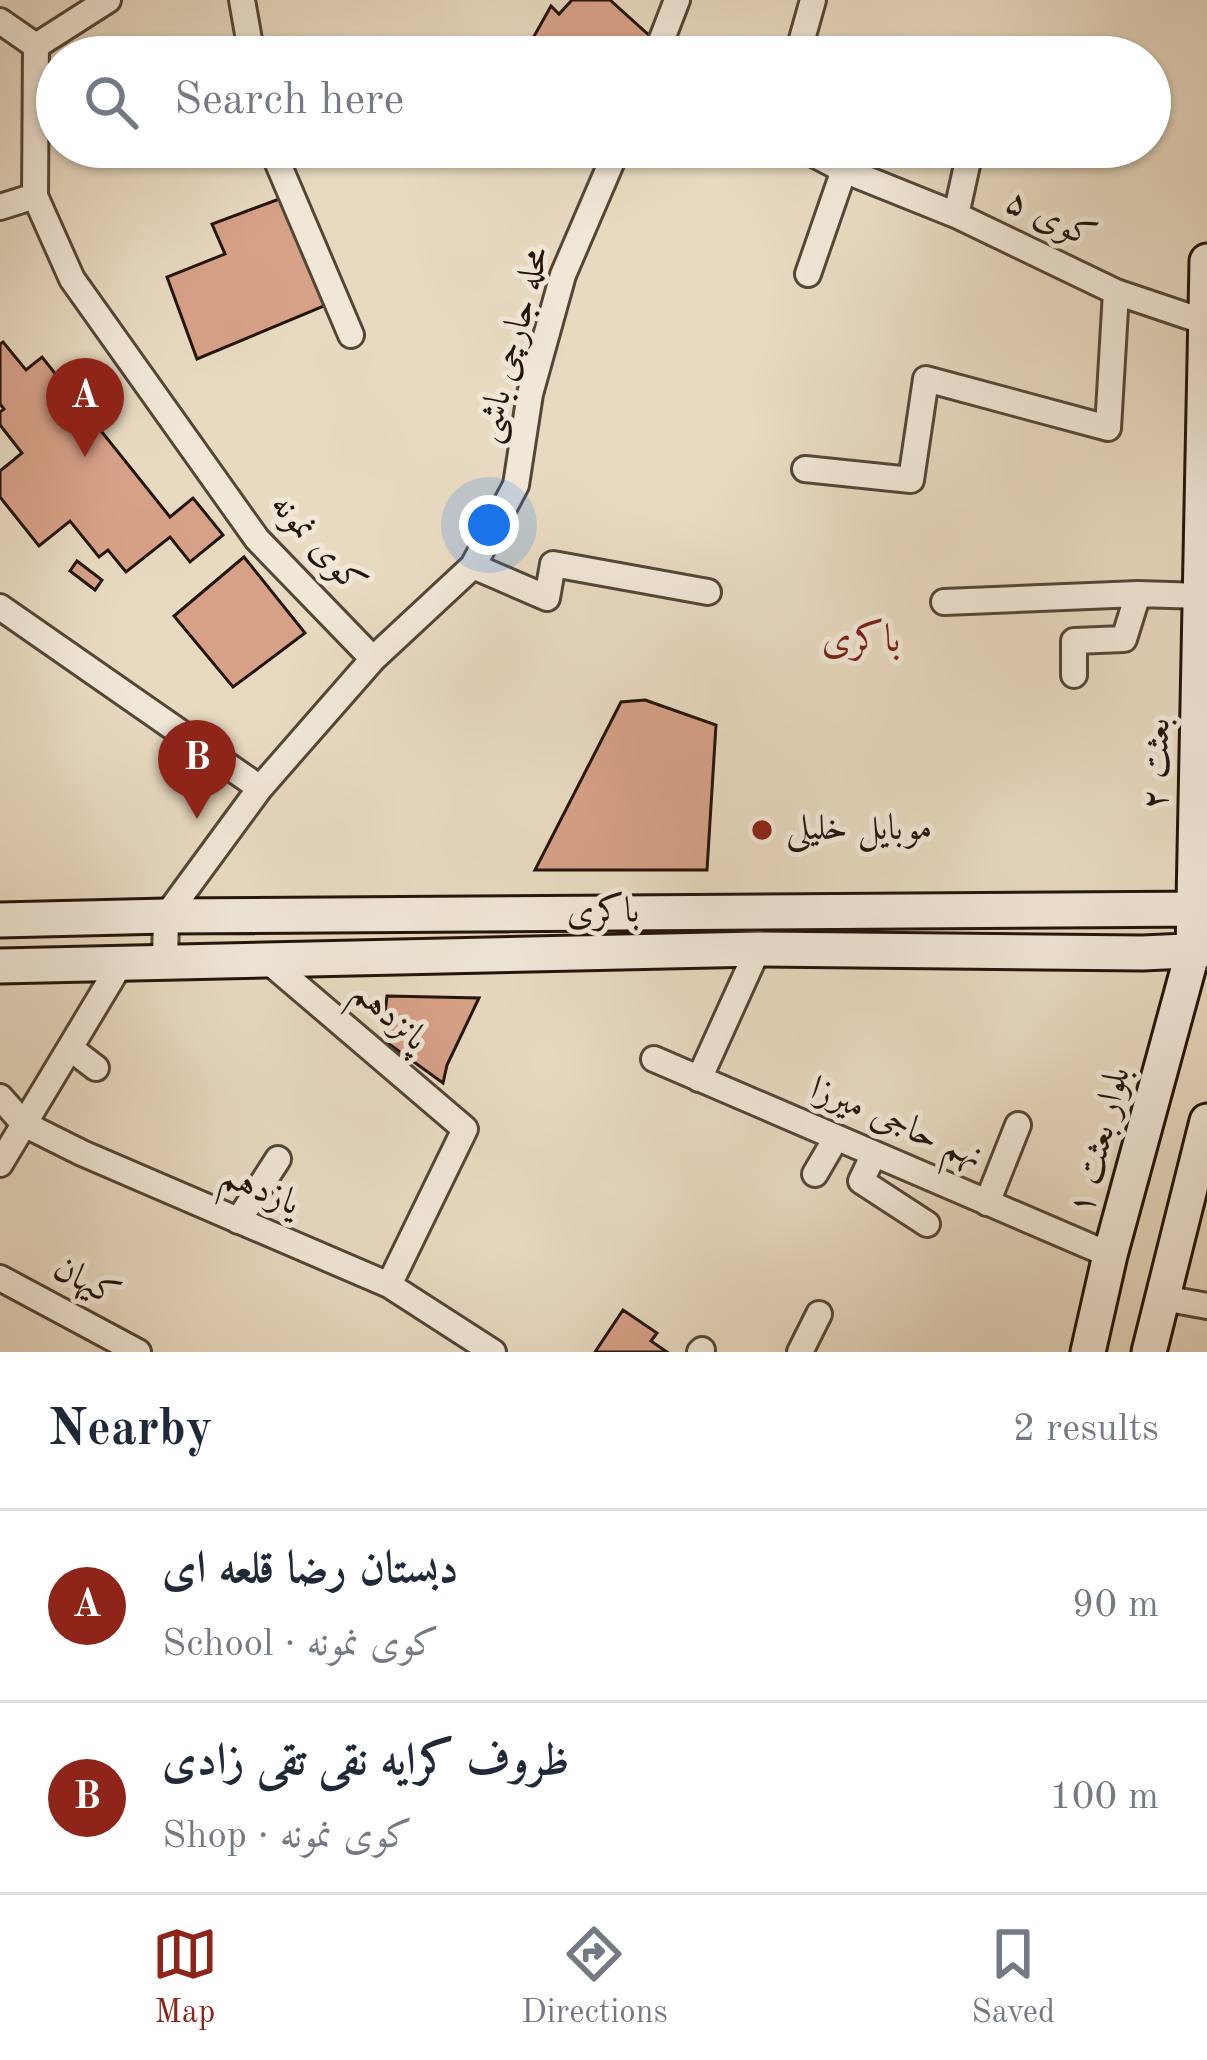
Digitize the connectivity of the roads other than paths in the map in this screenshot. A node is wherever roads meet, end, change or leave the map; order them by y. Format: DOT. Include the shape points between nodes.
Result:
graph roads {
  1 [pos="108,0"];
  2 [pos="242,0"];
  3 [pos="676,0"];
  4 [pos="813,0"];
  5 [pos="0,21"];
  6 [pos="52,36"];
  7 [pos="248,36"];
  8 [pos="663,36"];
  9 [pos="803,36"];
  10 [pos="36,46"];
  11 [pos="281,168"];
  12 [pos="609,168"];
  13 [pos="840,168"];
  14 [pos="966,168"];
  15 [pos="844,170"];
  16 [pos="35,196"];
  17 [pos="0,207"];
  18 [pos="956,215"];
  19 [pos="1207,261"];
  20 [pos="808,274"];
  21 [pos="1116,292"];
  22 [pos="1206,323"];
  23 [pos="351,335"];
  24 [pos="805,469"];
  25 [pos="473,566"];
  26 [pos="708,592"];
  27 [pos="1138,594"];
  28 [pos="1202,596"];
  29 [pos="944,602"];
  30 [pos="0,607"];
  31 [pos="374,659"];
  32 [pos="1075,675"];
  33 [pos="260,788"];
  34 [pos="1200,909"];
  35 [pos="166,916"];
  36 [pos="0,920"];
  37 [pos="758,949"];
  38 [pos="1200,951"];
  39 [pos="267,960"];
  40 [pos="165,962"];
  41 [pos="121,963"];
  42 [pos="0,966"];
  43 [pos="70,1048"];
  44 [pos="653,1059"];
  45 [pos="96,1068"];
  46 [pos="699,1079"];
  47 [pos="0,1097"];
  48 [pos="1207,1121"];
  49 [pos="24,1124"];
  50 [pos="1018,1125"];
  51 [pos="836,1138"];
  52 [pos="874,1154"];
  53 [pos="278,1159"];
  54 [pos="0,1164"];
  55 [pos="814,1174"];
  56 [pos="987,1203"];
  57 [pos="238,1220"];
  58 [pos="927,1224"];
  59 [pos="1110,1256"];
  60 [pos="0,1278"];
  61 [pos="389,1285"];
  62 [pos="1162,1298"];
  63 [pos="1207,1306"];
  64 [pos="819,1313"];
  65 [pos="138,1352"];
  66 [pos="493,1352"];
  67 [pos="800,1352"];
  68 [pos="1088,1352"];
  69 [pos="1149,1352"];
  1 -- 6 [label="street"];
  2 -- 7 [label="street"];
  3 -- 8 [label="street"];
  4 -- 9 [label="street"];
  5 -- 10 [label="street"];
  10 -- 16 [label="street"];
  11 -- 23 [label="street"];
  12 -- 25 [label="street, محله جارچی باشی" via="563,275 530,394 516,485"];
  13 -- 15 [label="street, کوی ۵"];
  14 -- 18 [label="street"];
  15 -- 18 [label="street, کوی ۵"];
  15 -- 20 [label="street"];
  16 -- 17 [label="street"];
  16 -- 31 [label="street, کوی نمونه" via="72,279 257,538"];
  18 -- 21 [label="street, کوی ۵"];
  19 -- 22 [label="main road, بعثت ۲"];
  21 -- 22 [label="street, کوی ۵"];
  21 -- 24 [label="street" via="1108,428 926,379 910,480"];
  22 -- 28 [label="main road, بعثت ۲"];
  25 -- 26 [label="street" via="547,598 553,565"];
  25 -- 31 [label="street, محله جارچی باشی"];
  27 -- 28 [label="street"];
  27 -- 29 [label="street"];
  27 -- 32 [label="street" via="1124,639 1073,641"];
  28 -- 34 [label="main road, بعثت ۲"];
  30 -- 33 [label="street"];
  31 -- 33 [label="street"];
  33 -- 35 [label="street"];
  34 -- 35 [label="main road, باکری"];
  34 -- 38 [label="main road, بعثت ۲"];
  35 -- 36 [label="main road, باکری"];
  35 -- 40 [label="street"];
  37 -- 38 [label="main road, باکری"];
  37 -- 39 [label="main road, باکری"];
  37 -- 46 [label="street"];
  38 -- 59 [label="main road, بلوار بعثت ۱"];
  39 -- 40 [label="main road, باکری"];
  39 -- 61 [label="street, پانزدهم" via="464,1129"];
  40 -- 41 [label="main road, باکری"];
  41 -- 42 [label="main road, باکری"];
  41 -- 43 [label="street"];
  43 -- 45 [label="street"];
  43 -- 49 [label="street"];
  44 -- 46 [label="street, نهم حاجی میرزا"];
  46 -- 51 [label="street, نهم حاجی میرزا"];
  47 -- 49 [label="street, یازدهم"];
  48 -- 62 [label="main road"];
  49 -- 54 [label="street"];
  49 -- 57 [label="street, یازدهم"];
  50 -- 56 [label="street"];
  51 -- 52 [label="street, نهم حاجی میرزا"];
  51 -- 55 [label="street"];
  52 -- 56 [label="street, نهم حاجی میرزا"];
  52 -- 58 [label="street" via="861,1181"];
  53 -- 57 [label="street"];
  56 -- 59 [label="street, نهم حاجی میرزا"];
  57 -- 61 [label="street, یازدهم"];
  59 -- 68 [label="main road, بلوار بعثت ۱"];
  60 -- 65 [label="street, کیهان"];
  61 -- 66 [label="street, یازدهم"];
  62 -- 63 [label="street"];
  62 -- 69 [label="main road"];
  64 -- 67 [label="street"];
}
